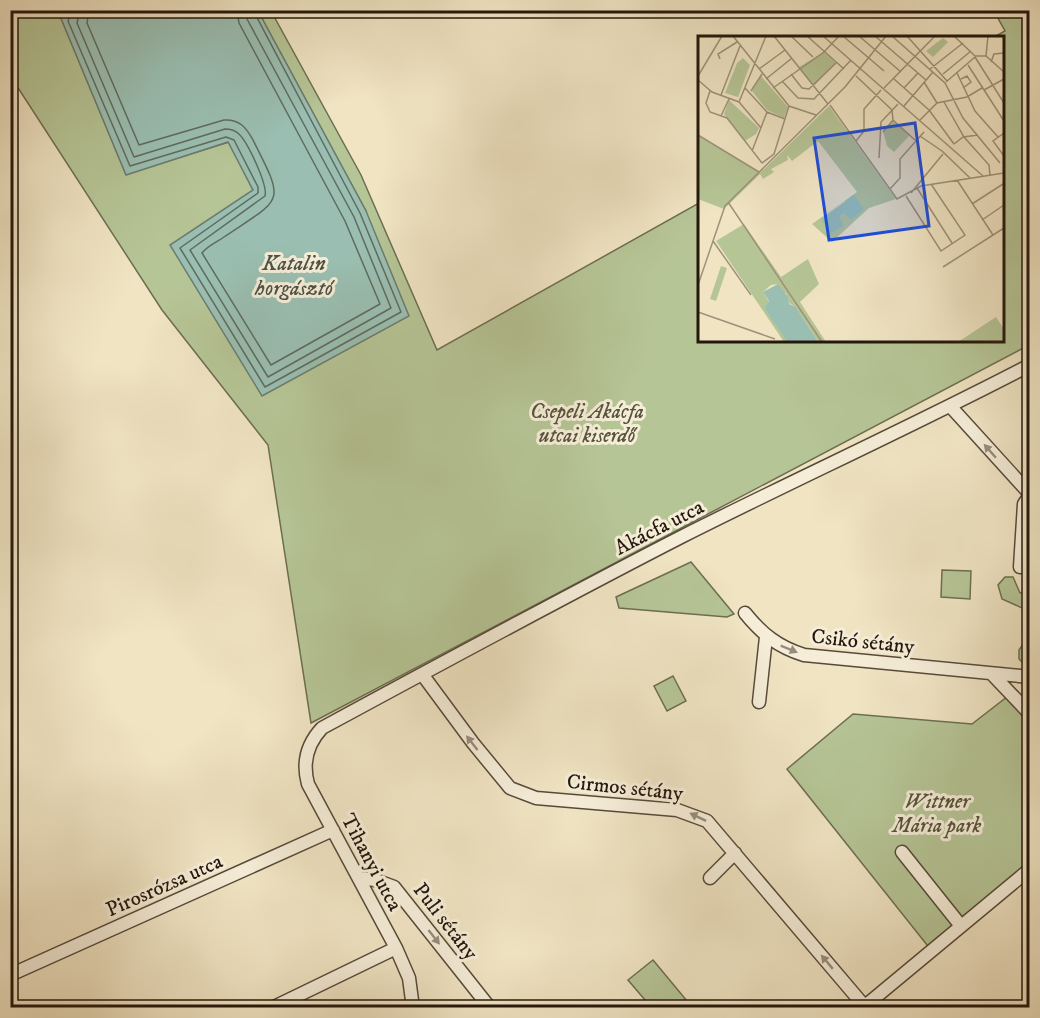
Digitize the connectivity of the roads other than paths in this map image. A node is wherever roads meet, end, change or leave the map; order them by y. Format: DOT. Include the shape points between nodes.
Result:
graph roads {
  1 [pos="1029,365"];
  2 [pos="951,407"];
  3 [pos="1029,495"];
  4 [pos="1020,567"];
  5 [pos="745,613"];
  6 [pos="766,637"];
  7 [pos="422,674"];
  8 [pos="992,674"];
  9 [pos="1029,677"];
  10 [pos="759,702"];
  11 [pos="1029,714"];
  12 [pos="314,736"];
  13 [pos="333,830"];
  14 [pos="902,852"];
  15 [pos="735,853"];
  16 [pos="1029,869"];
  17 [pos="359,878"];
  18 [pos="710,878"];
  19 [pos="961,926"];
  20 [pos="396,948"];
  21 [pos="10,975"];
  22 [pos="866,1007"];
  23 [pos="272,1008"];
  24 [pos="413,1008"];
  25 [pos="490,1008"];
  1 -- 2 [label="street, Akácfa utca"];
  3 -- 2 [label="street, one-way"];
  2 -- 7 [label="street, Akácfa utca" via="684,536"];
  3 -- 4 [label="street" via="1024,504"];
  5 -- 6 [label="street, Csikó sétány"];
  6 -- 8 [label="street, Csikó sétány, one-way" via="804,655"];
  6 -- 10 [label="street"];
  7 -- 12 [label="street, Akácfa utca"];
  15 -- 7 [label="street, Cirmos sétány, one-way" via="706,821 677,810 519,794 473,743"];
  8 -- 9 [label="street, Csikó sétány"];
  8 -- 11 [label="street"];
  12 -- 13 [label="street, Tihanyi utca" via="308,748 305,774"];
  13 -- 17 [label="street, Tihanyi utca"];
  13 -- 21 [label="street, Pirosrózsa utca"];
  14 -- 19 [label="street"];
  15 -- 18 [label="street"];
  22 -- 15 [label="street, Cirmos sétány, one-way"];
  16 -- 19 [label="street"];
  17 -- 20 [label="street, Tihanyi utca"];
  17 -- 25 [label="street, Puli sétány, one-way" via="394,887"];
  19 -- 22 [label="street"];
  20 -- 23 [label="street"];
  20 -- 24 [label="street, Tihanyi utca" via="409,978"];
}
